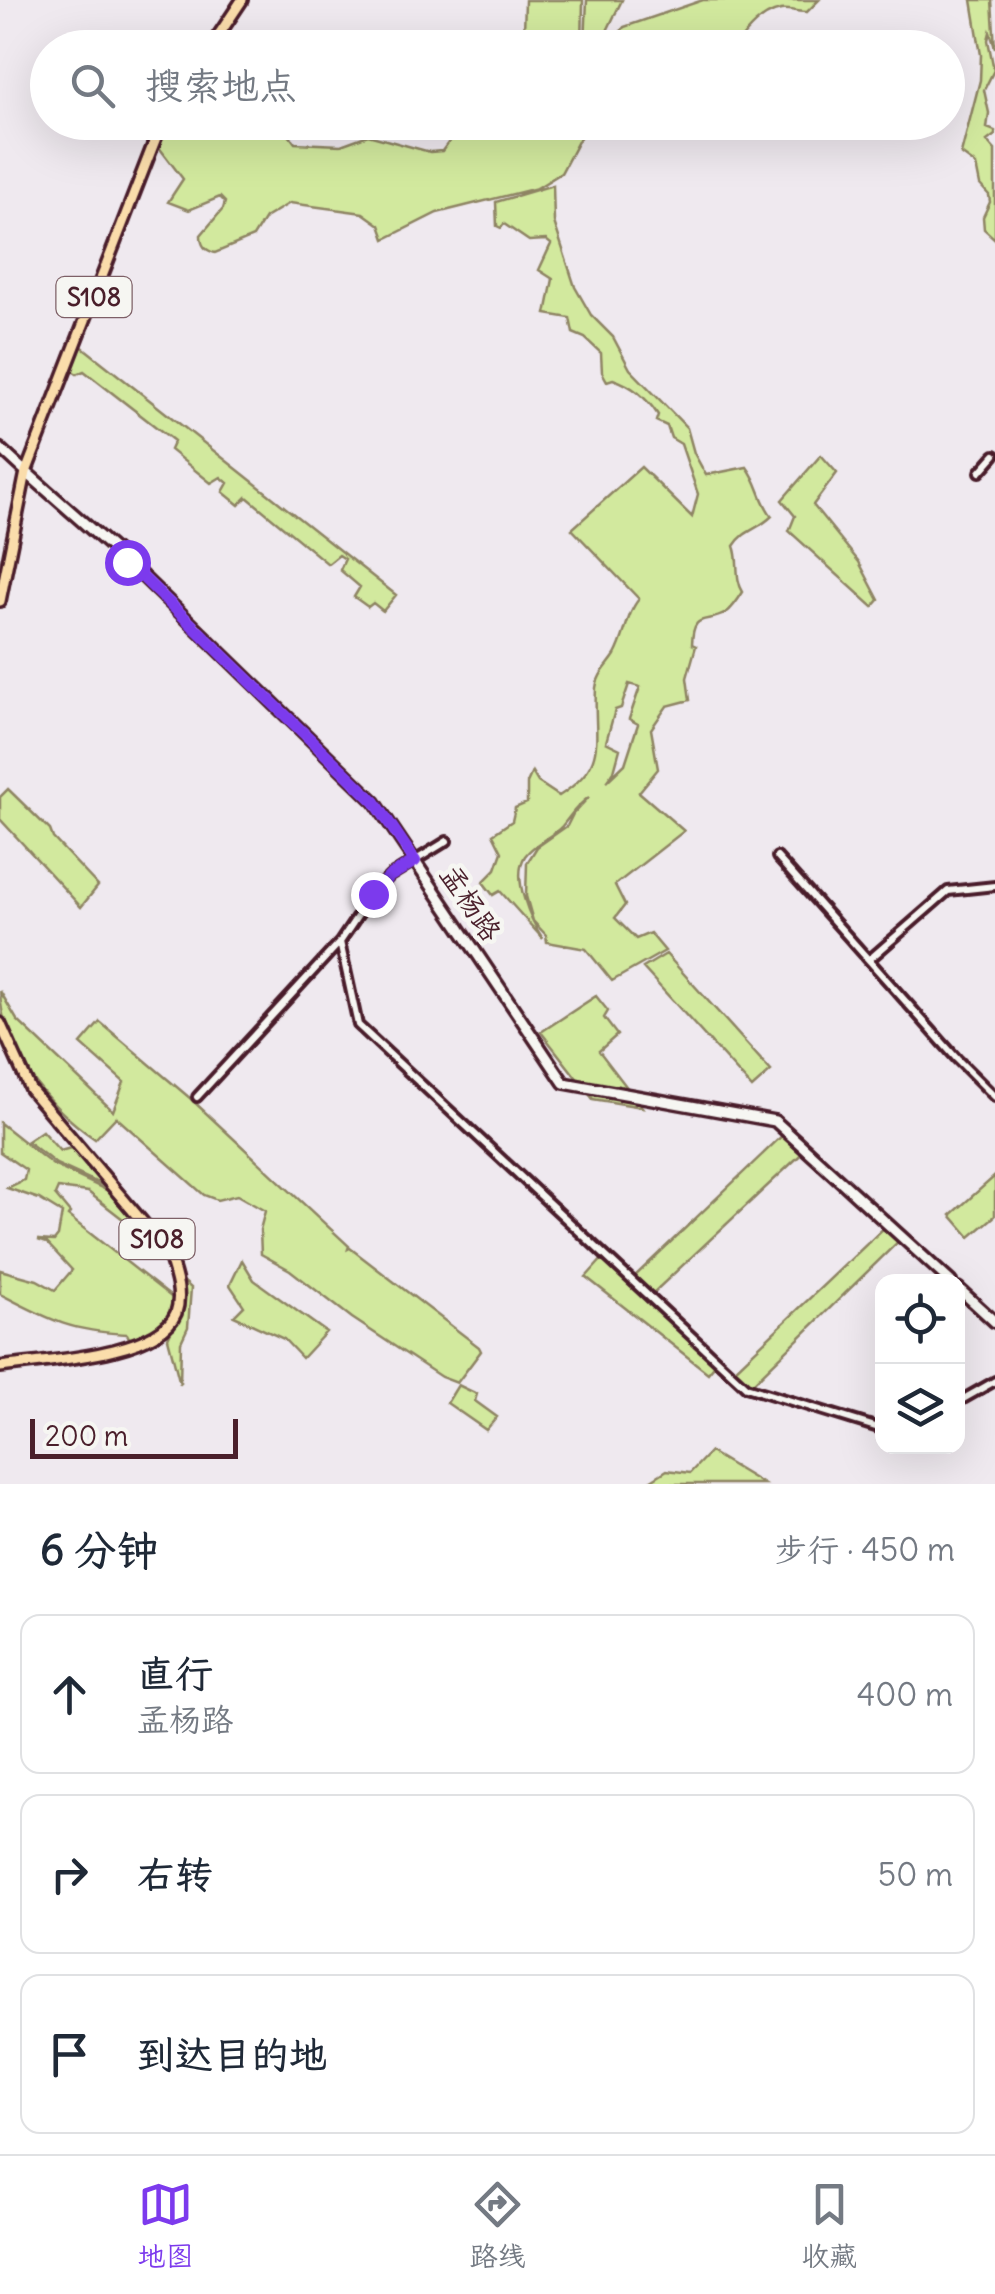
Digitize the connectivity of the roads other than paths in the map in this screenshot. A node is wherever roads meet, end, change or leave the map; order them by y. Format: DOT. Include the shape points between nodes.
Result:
graph roads {
  1 [pos="242,0"];
  2 [pos="222,30"];
  3 [pos="155,140"];
  4 [pos="0,448"];
  5 [pos="995,455"];
  6 [pos="26,472"];
  7 [pos="980,472"];
  8 [pos="0,601"];
  9 [pos="447,841"];
  10 [pos="778,857"];
  11 [pos="415,861"];
  12 [pos="995,886"];
  13 [pos="340,942"];
  14 [pos="870,959"];
  15 [pos="0,1023"];
  16 [pos="198,1096"];
  17 [pos="995,1097"];
  18 [pos="942,1274"];
  19 [pos="965,1294"];
  20 [pos="995,1322"];
  21 [pos="0,1366"];
  22 [pos="995,1380"];
  23 [pos="965,1398"];
  24 [pos="875,1427"];
  1 -- 2 [label="main road"];
  3 -- 6 [label="main road, S108"];
  4 -- 6 [label="street, 孟杨路"];
  5 -- 7 [label="street"];
  6 -- 8 [label="main road, S108"];
  6 -- 11 [label="main road, 孟杨路" via="375,802"];
  9 -- 11 [label="street"];
  10 -- 14 [label="street"];
  11 -- 13 [label="street" via="373,894"];
  11 -- 18 [label="main road, 孟杨路" via="564,1082 776,1121"];
  12 -- 14 [label="street" via="948,891"];
  13 -- 16 [label="street"];
  13 -- 24 [label="street" via="358,1025 746,1387"];
  14 -- 17 [label="street"];
  15 -- 21 [label="main road, S108" via="30,1089 168,1252 178,1284 176,1314 152,1339 88,1356"];
  19 -- 20 [label="main road"];
  22 -- 23 [label="street"];
}
